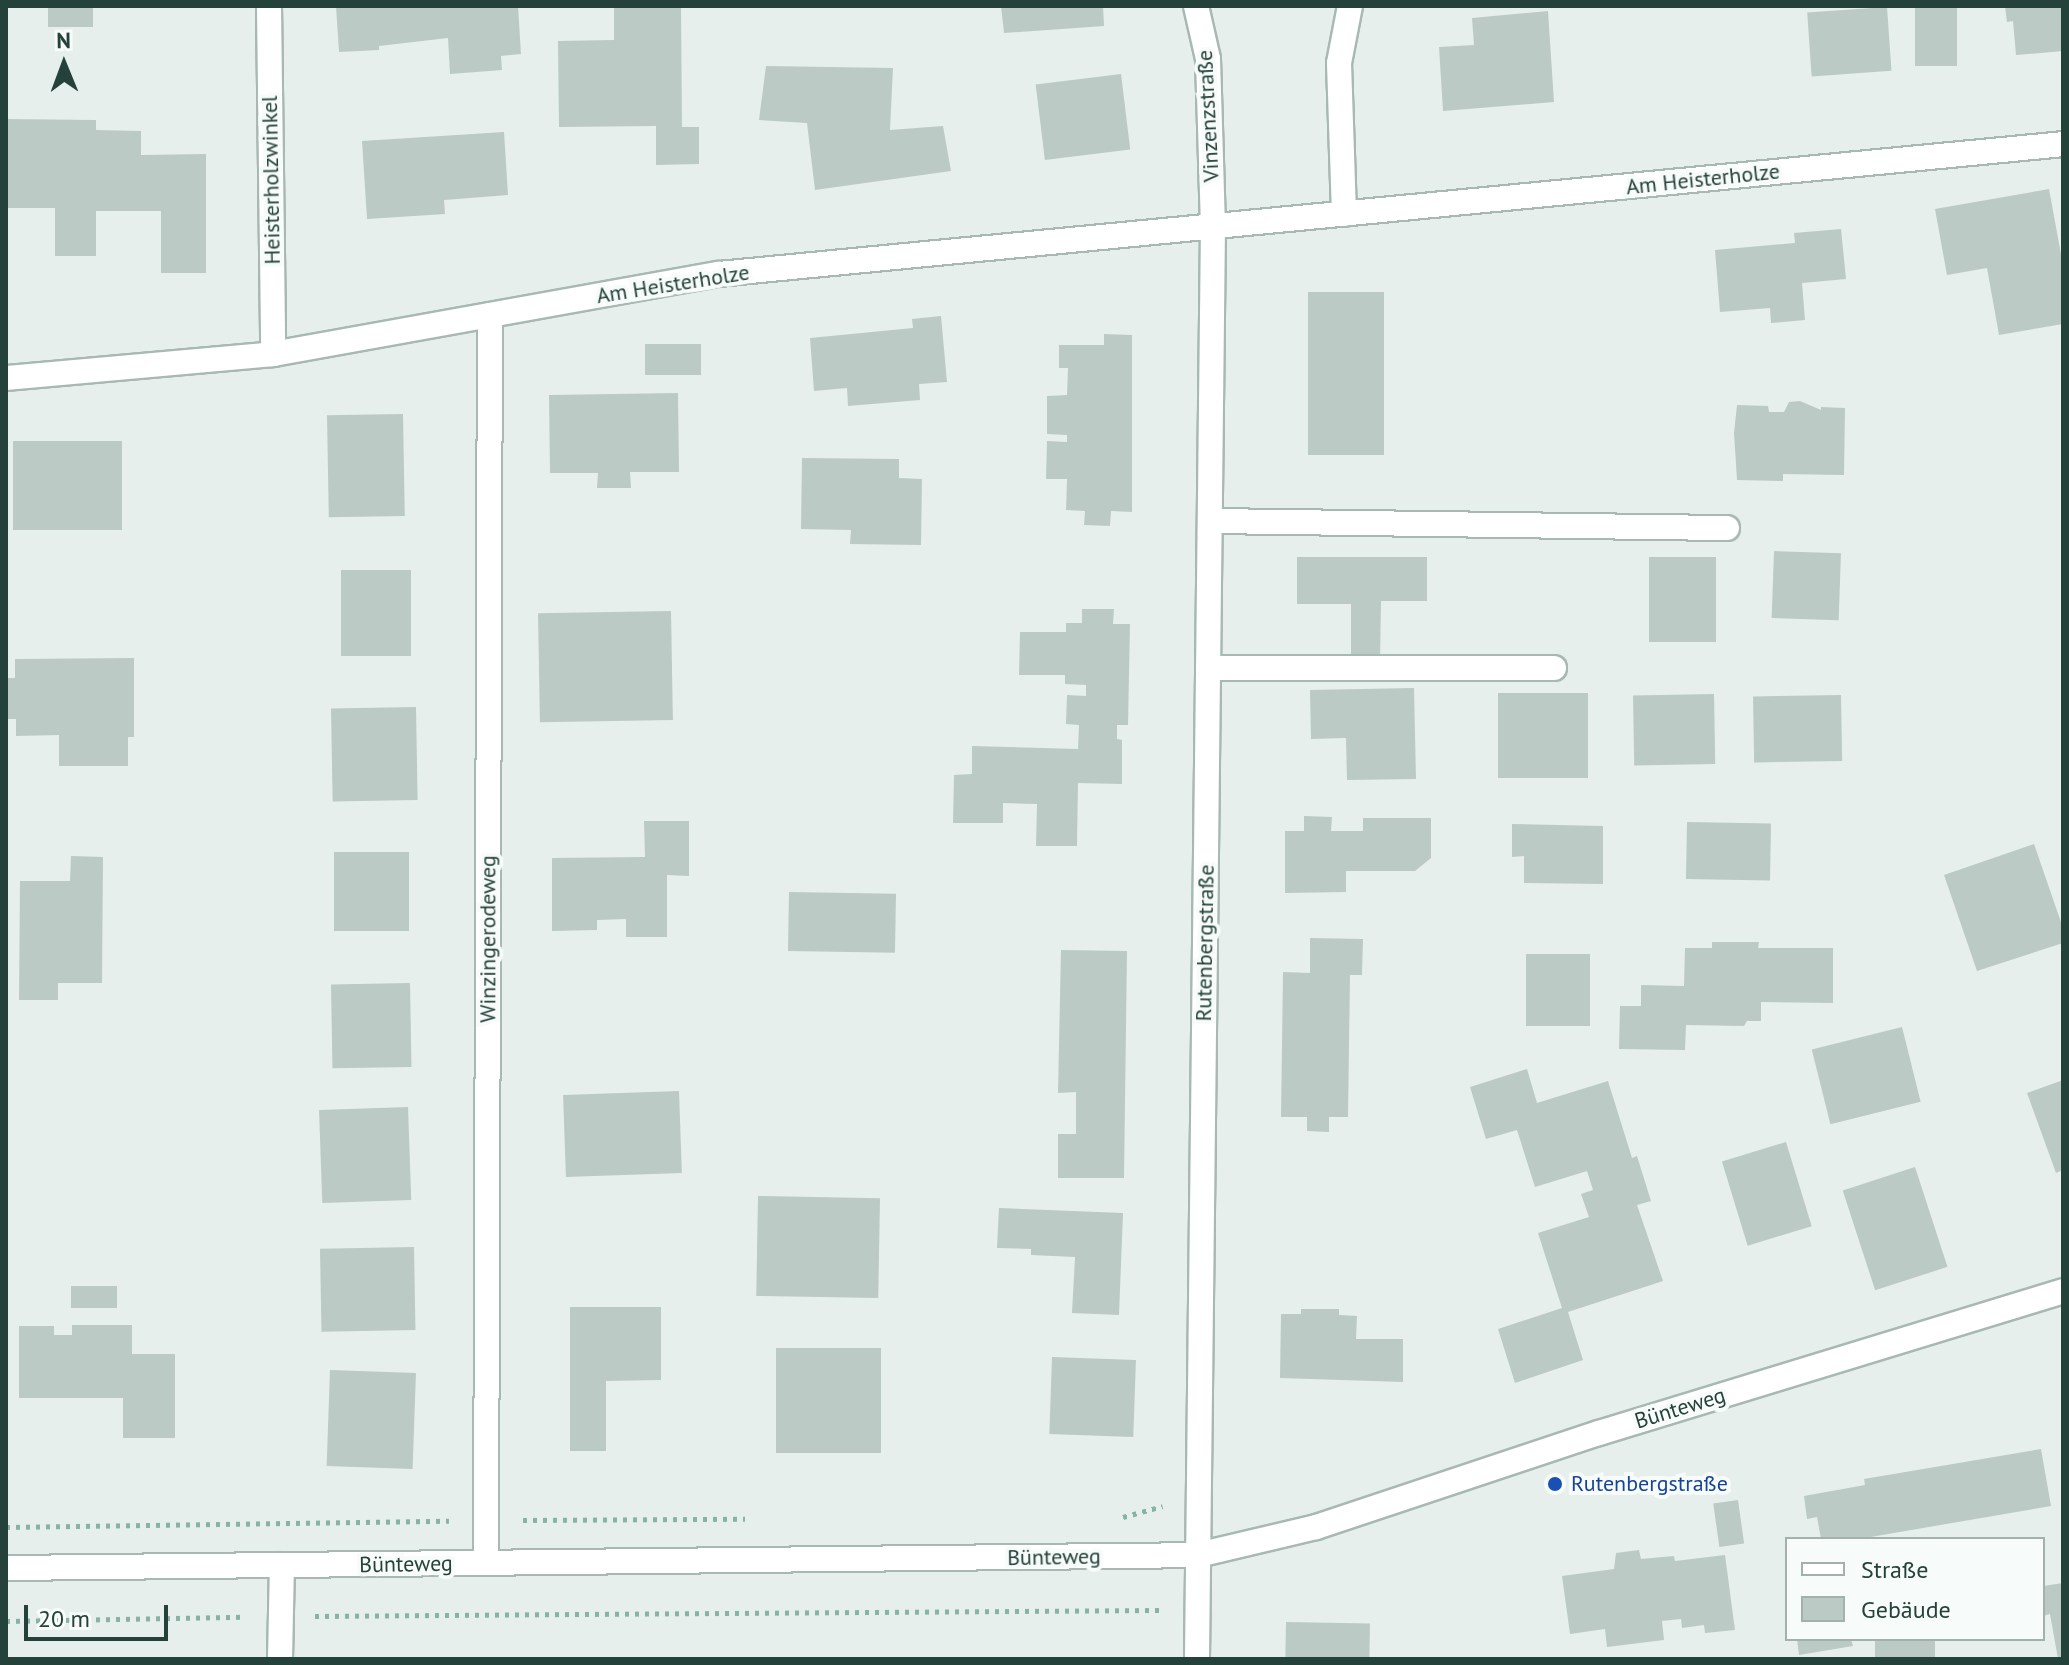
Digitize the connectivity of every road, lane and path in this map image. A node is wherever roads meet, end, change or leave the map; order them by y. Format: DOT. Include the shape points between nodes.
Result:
graph roads {
  1 [pos="269,6"];
  2 [pos="1196,6"];
  3 [pos="1350,6"];
  4 [pos="2063,144"];
  5 [pos="1344,214"];
  6 [pos="1213,226"];
  7 [pos="490,315"];
  8 [pos="273,354"];
  9 [pos="6,378"];
  10 [pos="1210,521"];
  11 [pos="1727,528"];
  12 [pos="1208,668"];
  13 [pos="1554,668"];
  14 [pos="2063,1291"];
  15 [pos="1199,1496"];
  16 [pos="1120,1517"];
  17 [pos="755,1519"];
  18 [pos="486,1521"];
  19 [pos="6,1527"];
  20 [pos="1198,1555"];
  21 [pos="486,1563"];
  22 [pos="282,1565"];
  23 [pos="6,1568"];
  24 [pos="1197,1605"];
  25 [pos="281,1617"];
  26 [pos="6,1621"];
  27 [pos="280,1659"];
  28 [pos="1197,1659"];
  1 -- 8 [label="street, Heisterholzwinkel"];
  2 -- 6 [label="street, Vinzenzstraße" via="1208,59"];
  3 -- 5 [label="street" via="1339,63"];
  4 -- 5 [label="street, Am Heisterholze"];
  5 -- 6 [label="street, Am Heisterholze"];
  6 -- 7 [label="street, Am Heisterholze" via="719,274"];
  6 -- 10 [label="street, Rutenbergstraße"];
  7 -- 8 [label="street, Am Heisterholze"];
  7 -- 18 [label="street, Winzingerodeweg"];
  8 -- 9 [label="street, Am Heisterholze"];
  10 -- 11 [label="street"];
  10 -- 12 [label="street, Rutenbergstraße"];
  12 -- 13 [label="street"];
  12 -- 15 [label="street, Rutenbergstraße"];
  14 -- 20 [label="street, Bünteweg" via="1599,1433 1316,1527"];
  15 -- 16 [label="path"];
  15 -- 20 [label="street, Rutenbergstraße"];
  17 -- 18 [label="path"];
  18 -- 19 [label="path"];
  18 -- 21 [label="street, Winzingerodeweg"];
  20 -- 21 [label="street, Bünteweg"];
  20 -- 24 [label="street, Rutenbergstraße"];
  21 -- 22 [label="street, Bünteweg"];
  22 -- 23 [label="street, Bünteweg"];
  22 -- 25 [label="street"];
  24 -- 25 [label="path" via="1166,1610"];
  24 -- 28 [label="street, Rutenbergstraße"];
  25 -- 26 [label="path"];
  25 -- 27 [label="street"];
}
